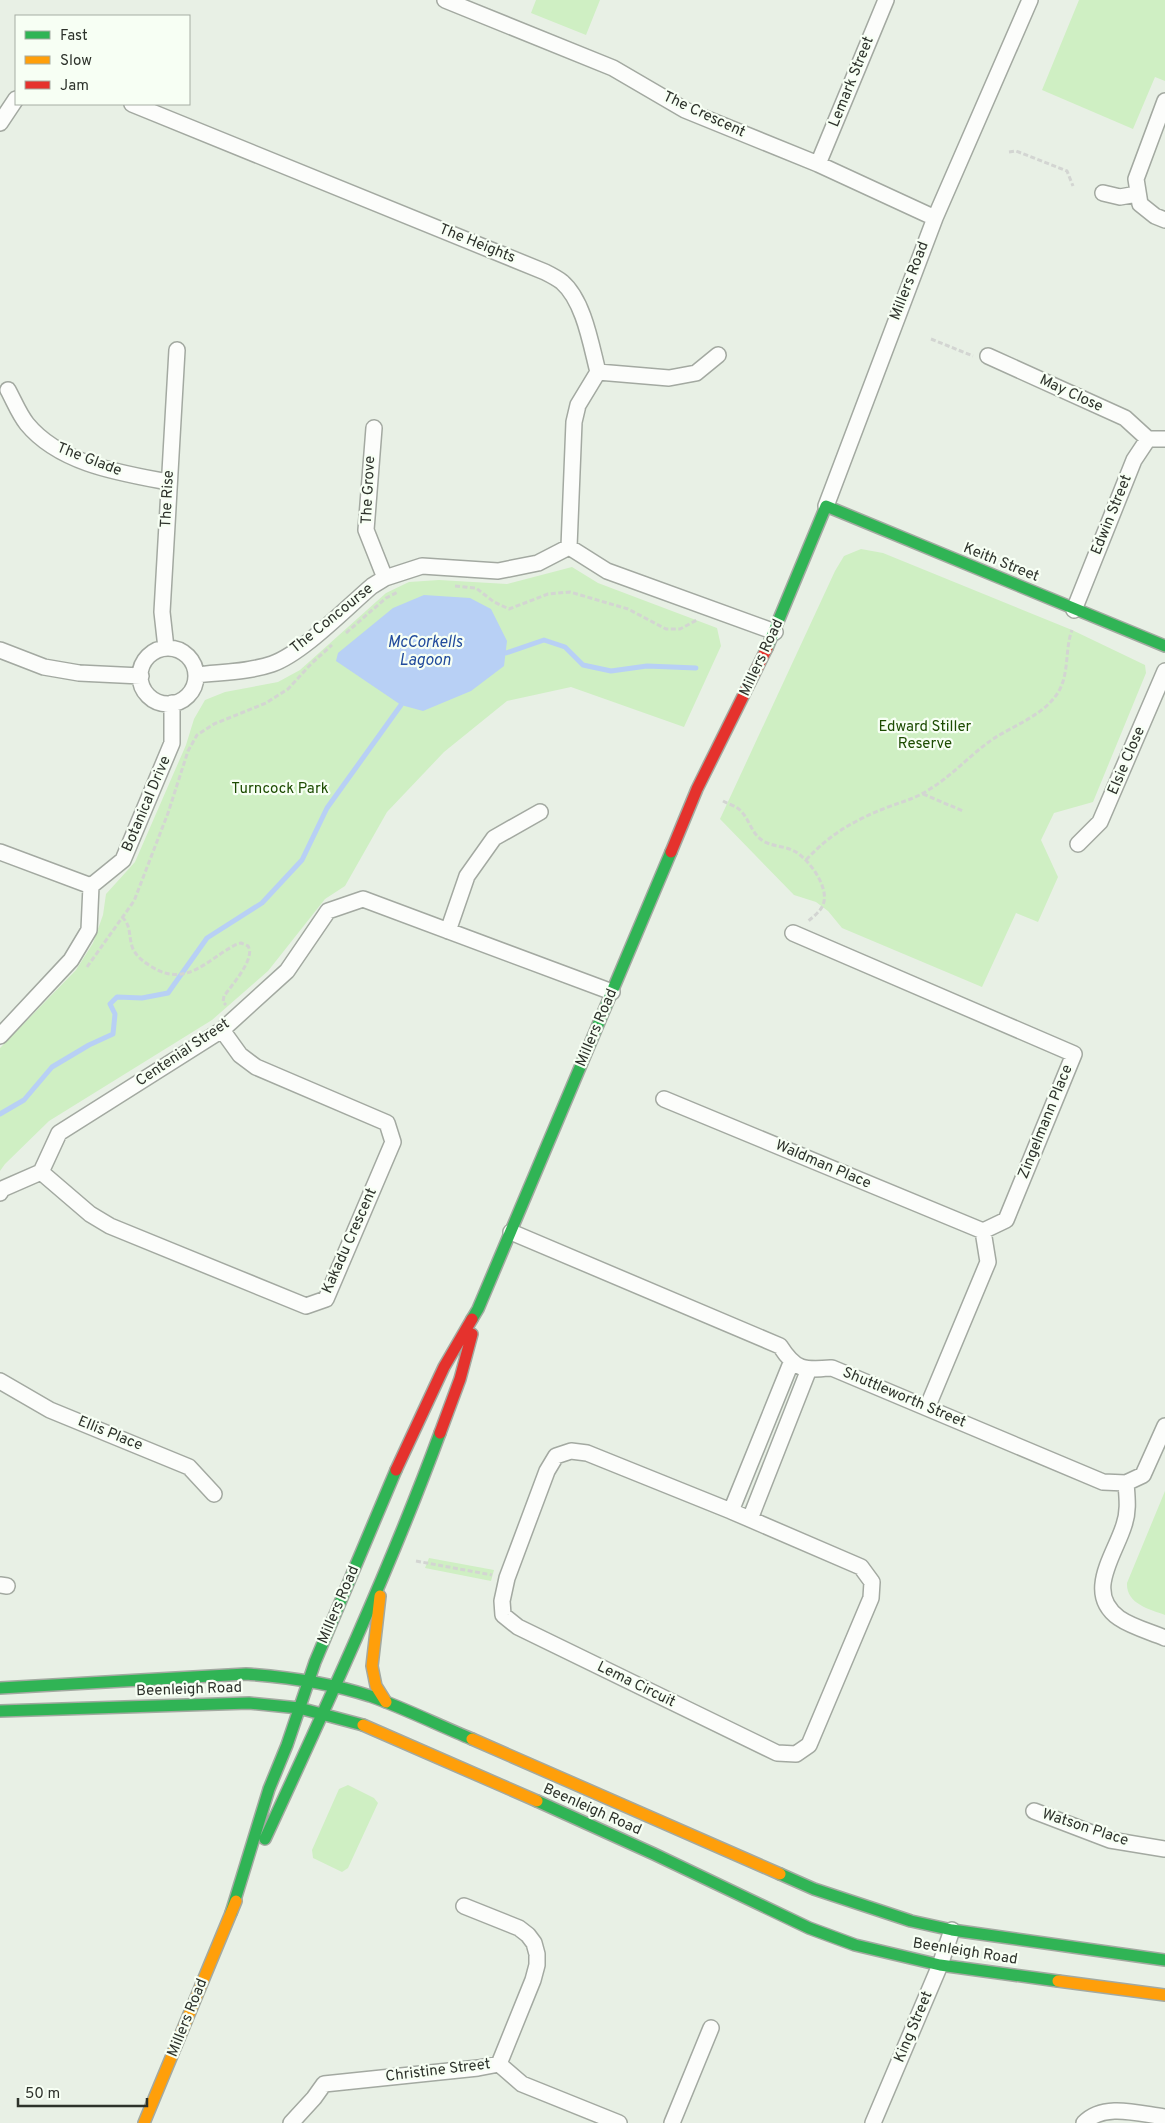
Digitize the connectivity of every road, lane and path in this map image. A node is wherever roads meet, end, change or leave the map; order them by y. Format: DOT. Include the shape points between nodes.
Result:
graph roads {
  1 [pos="446,0"];
  2 [pos="886,0"];
  3 [pos="1030,0"];
  4 [pos="15,100"];
  5 [pos="1165,102"];
  6 [pos="134,105"];
  7 [pos="0,123"];
  8 [pos="1009,152"];
  9 [pos="818,164"];
  10 [pos="1073,186"];
  11 [pos="1103,193"];
  12 [pos="1137,194"];
  13 [pos="935,218"];
  14 [pos="1165,220"];
  15 [pos="930,339"];
  16 [pos="177,350"];
  17 [pos="718,355"];
  18 [pos="988,356"];
  19 [pos="598,372"];
  20 [pos="8,390"];
  21 [pos="374,428"];
  22 [pos="1165,438"];
  23 [pos="1148,439"];
  24 [pos="168,482"];
  25 [pos="826,506"];
  26 [pos="569,547"];
  27 [pos="386,578"];
  28 [pos="451,586"];
  29 [pos="400,590"];
  30 [pos="1074,610"];
  31 [pos="698,619"];
  32 [pos="1072,630"];
  33 [pos="775,632"];
  34 [pos="345,634"];
  35 [pos="338,640"];
  36 [pos="1165,646"];
  37 [pos="166,648"];
  38 [pos="0,650"];
  39 [pos="1165,671"];
  40 [pos="196,675"];
  41 [pos="141,676"];
  42 [pos="172,703"];
  43 [pos="922,794"];
  44 [pos="723,801"];
  45 [pos="963,810"];
  46 [pos="540,812"];
  47 [pos="1078,844"];
  48 [pos="0,852"];
  49 [pos="806,860"];
  50 [pos="91,886"];
  51 [pos="122,917"];
  52 [pos="448,931"];
  53 [pos="793,933"];
  54 [pos="86,968"];
  55 [pos="612,992"];
  56 [pos="236,1017"];
  57 [pos="222,1030"];
  58 [pos="0,1036"];
  59 [pos="664,1099"];
  60 [pos="41,1172"];
  61 [pos="0,1193"];
  62 [pos="983,1231"];
  63 [pos="511,1232"];
  64 [pos="478,1309"];
  65 [pos="791,1363"];
  66 [pos="810,1369"];
  67 [pos="0,1381"];
  68 [pos="927,1408"];
  69 [pos="1165,1426"];
  70 [pos="1126,1483"];
  71 [pos="214,1494"];
  72 [pos="731,1511"];
  73 [pos="750,1519"];
  74 [pos="416,1561"];
  75 [pos="382,1576"];
  76 [pos="507,1578"];
  77 [pos="1165,1638"];
  78 [pos="309,1680"];
  79 [pos="334,1684"];
  80 [pos="0,1688"];
  81 [pos="386,1702"];
  82 [pos="299,1708"];
  83 [pos="0,1711"];
  84 [pos="323,1713"];
  85 [pos="1034,1811"];
  86 [pos="1165,1849"];
  87 [pos="464,1906"];
  88 [pos="231,1913"];
  89 [pos="952,1930"];
  90 [pos="1165,1960"];
  91 [pos="940,1965"];
  92 [pos="1165,1995"];
  93 [pos="711,2028"];
  94 [pos="499,2064"];
  95 [pos="1165,2117"];
  96 [pos="144,2123"];
  97 [pos="291,2123"];
  98 [pos="619,2123"];
  99 [pos="672,2123"];
  100 [pos="873,2123"];
  101 [pos="1084,2123"];
  1 -- 9 [label="street, The Crescent" via="613,68 685,110"];
  2 -- 9 [label="street, Lemark Street"];
  3 -- 13 [label="street, Millers Road"];
  4 -- 7 [label="street"];
  5 -- 12 [label="street" via="1136,179"];
  6 -- 19 [label="street, The Heights" via="545,272 562,283 574,297 589,334"];
  8 -- 10 [label="path" via="1016,151 1067,172"];
  9 -- 13 [label="street, The Crescent"];
  11 -- 12 [label="street" via="1120,197"];
  12 -- 14 [label="street" via="1140,204"];
  13 -- 25 [label="street, Millers Road"];
  15 -- 18 [label="path" via="969,356"];
  16 -- 24 [label="street, The Rise"];
  17 -- 19 [label="street" via="696,373 669,378"];
  18 -- 23 [label="street, May Close" via="1125,418"];
  19 -- 26 [label="street" via="578,405 574,422"];
  20 -- 24 [label="street, The Glade" via="26,424 52,446 90,463"];
  21 -- 27 [label="street, The Grove" via="366,530"];
  22 -- 23 [label="street"];
  23 -- 30 [label="street, Edwin Street" via="1134,460"];
  24 -- 37 [label="street, The Rise" via="162,612"];
  25 -- 30 [label="street, Keith Street"];
  25 -- 33 [label="street, Millers Road"];
  26 -- 27 [label="street, The Concourse" via="538,563 498,572 422,566"];
  26 -- 33 [label="street" via="607,571"];
  27 -- 40 [label="street, The Concourse" via="372,586 298,650 273,664"];
  28 -- 31 [label="path" via="476,588 509,609 548,594 570,592 628,609 666,629 680,629"];
  29 -- 34 [label="path"];
  30 -- 36 [label="street, Keith Street"];
  32 -- 43 [label="path" via="1065,676 1052,701 993,740"];
  33 -- 55 [label="street, Millers Road" via="697,789"];
  35 -- 51 [label="path" via="310,664 288,690 197,735 188,751 134,901"];
  37 -- 40 [label="street" via="187,655"];
  37 -- 41 [label="street" via="148,657"];
  38 -- 41 [label="street" via="44,667 79,673"];
  39 -- 47 [label="street, Elsie Close" via="1100,822"];
  40 -- 42 [label="street" via="190,693"];
  41 -- 42 [label="street" via="144,689 153,698"];
  42 -- 50 [label="street, Botanical Drive" via="172,743 123,860"];
  43 -- 45 [label="path"];
  43 -- 49 [label="path" via="865,816 831,835"];
  44 -- 49 [label="path" via="740,810 754,834 763,841 788,849"];
  46 -- 52 [label="street" via="494,838 467,876"];
  48 -- 50 [label="street"];
  49 -- 53 [label="path" via="821,884 824,904 810,921"];
  50 -- 58 [label="street" via="89,930 71,960"];
  51 -- 54 [label="path"];
  51 -- 56 [label="path" via="128,922 130,941 137,956 164,973 186,973 235,945 248,946 248,961 223,999"];
  52 -- 55 [label="street, Centenial Street"];
  52 -- 56 [label="street, Centenial Street" via="363,899 328,912 287,971"];
  53 -- 62 [label="street, Zingelmann Place" via="1074,1054 1006,1220"];
  55 -- 63 [label="street, Millers Road"];
  56 -- 57 [label="street, Centenial Street"];
  57 -- 60 [label="street, Centenial Street" via="59,1133"];
  57 -- 60 [label="street, Kakadu Crescent" via="240,1056 256,1067 387,1123 393,1142 326,1299 306,1306 110,1226 90,1214"];
  59 -- 62 [label="street, Waldman Place"];
  60 -- 61 [label="street" via="2,1189"];
  62 -- 68 [label="street" via="988,1262"];
  63 -- 64 [label="street, Millers Road"];
  63 -- 65 [label="street" via="780,1346"];
  64 -- 75 [label="street, Millers Road" via="460,1378 414,1503"];
  64 -- 78 [label="street, Millers Road" via="444,1367 411,1436"];
  65 -- 66 [label="street, Shuttleworth Street"];
  65 -- 72 [label="street"];
  66 -- 68 [label="street, Shuttleworth Street" via="832,1368"];
  66 -- 73 [label="street"];
  67 -- 71 [label="street, Ellis Place" via="50,1410 189,1467"];
  68 -- 70 [label="street, Shuttleworth Street" via="1103,1482"];
  69 -- 70 [label="street" via="1143,1475"];
  70 -- 77 [label="street" via="1128,1511 1102,1580 1103,1597 1109,1610 1121,1619"];
  72 -- 73 [label="street, Lema Circuit"];
  72 -- 76 [label="street, Lema Circuit" via="587,1453 572,1451 556,1456 546,1471"];
  73 -- 76 [label="street, Lema Circuit" via="861,1567 872,1582 871,1598 809,1745 796,1754 777,1753 518,1628 504,1615 502,1601"];
  74 -- 76 [label="path"];
  75 -- 79 [label="street, Millers Road"];
  75 -- 81 [label="street" via="372,1666 376,1686"];
  78 -- 79 [label="street, Beenleigh Road"];
  78 -- 80 [label="street, Beenleigh Road" via="246,1674"];
  78 -- 82 [label="street, Millers Road"];
  79 -- 81 [label="street, Beenleigh Road"];
  79 -- 84 [label="street, Millers Road"];
  81 -- 89 [label="street, Beenleigh Road" via="814,1889 912,1921"];
  82 -- 83 [label="street, Beenleigh Road" via="249,1703"];
  82 -- 84 [label="street, Beenleigh Road"];
  82 -- 88 [label="street, Millers Road" via="269,1789"];
  84 -- 88 [label="street, Millers Road"];
  84 -- 91 [label="street, Beenleigh Road" via="393,1737 654,1854 809,1928 855,1946"];
  85 -- 86 [label="street, Watson Place" via="1110,1840"];
  87 -- 94 [label="street" via="519,1928 528,1935 537,1954 533,1980"];
  88 -- 96 [label="street, Millers Road"];
  89 -- 90 [label="street, Beenleigh Road"];
  89 -- 91 [label="street, King Street"];
  91 -- 92 [label="street, Beenleigh Road"];
  91 -- 100 [label="street, King Street"];
  93 -- 99 [label="street"];
  94 -- 97 [label="street, Christine Street" via="324,2084"];
  94 -- 98 [label="street, Christine Street" via="522,2084"];
  95 -- 101 [label="street" via="1110,2110"];
}
